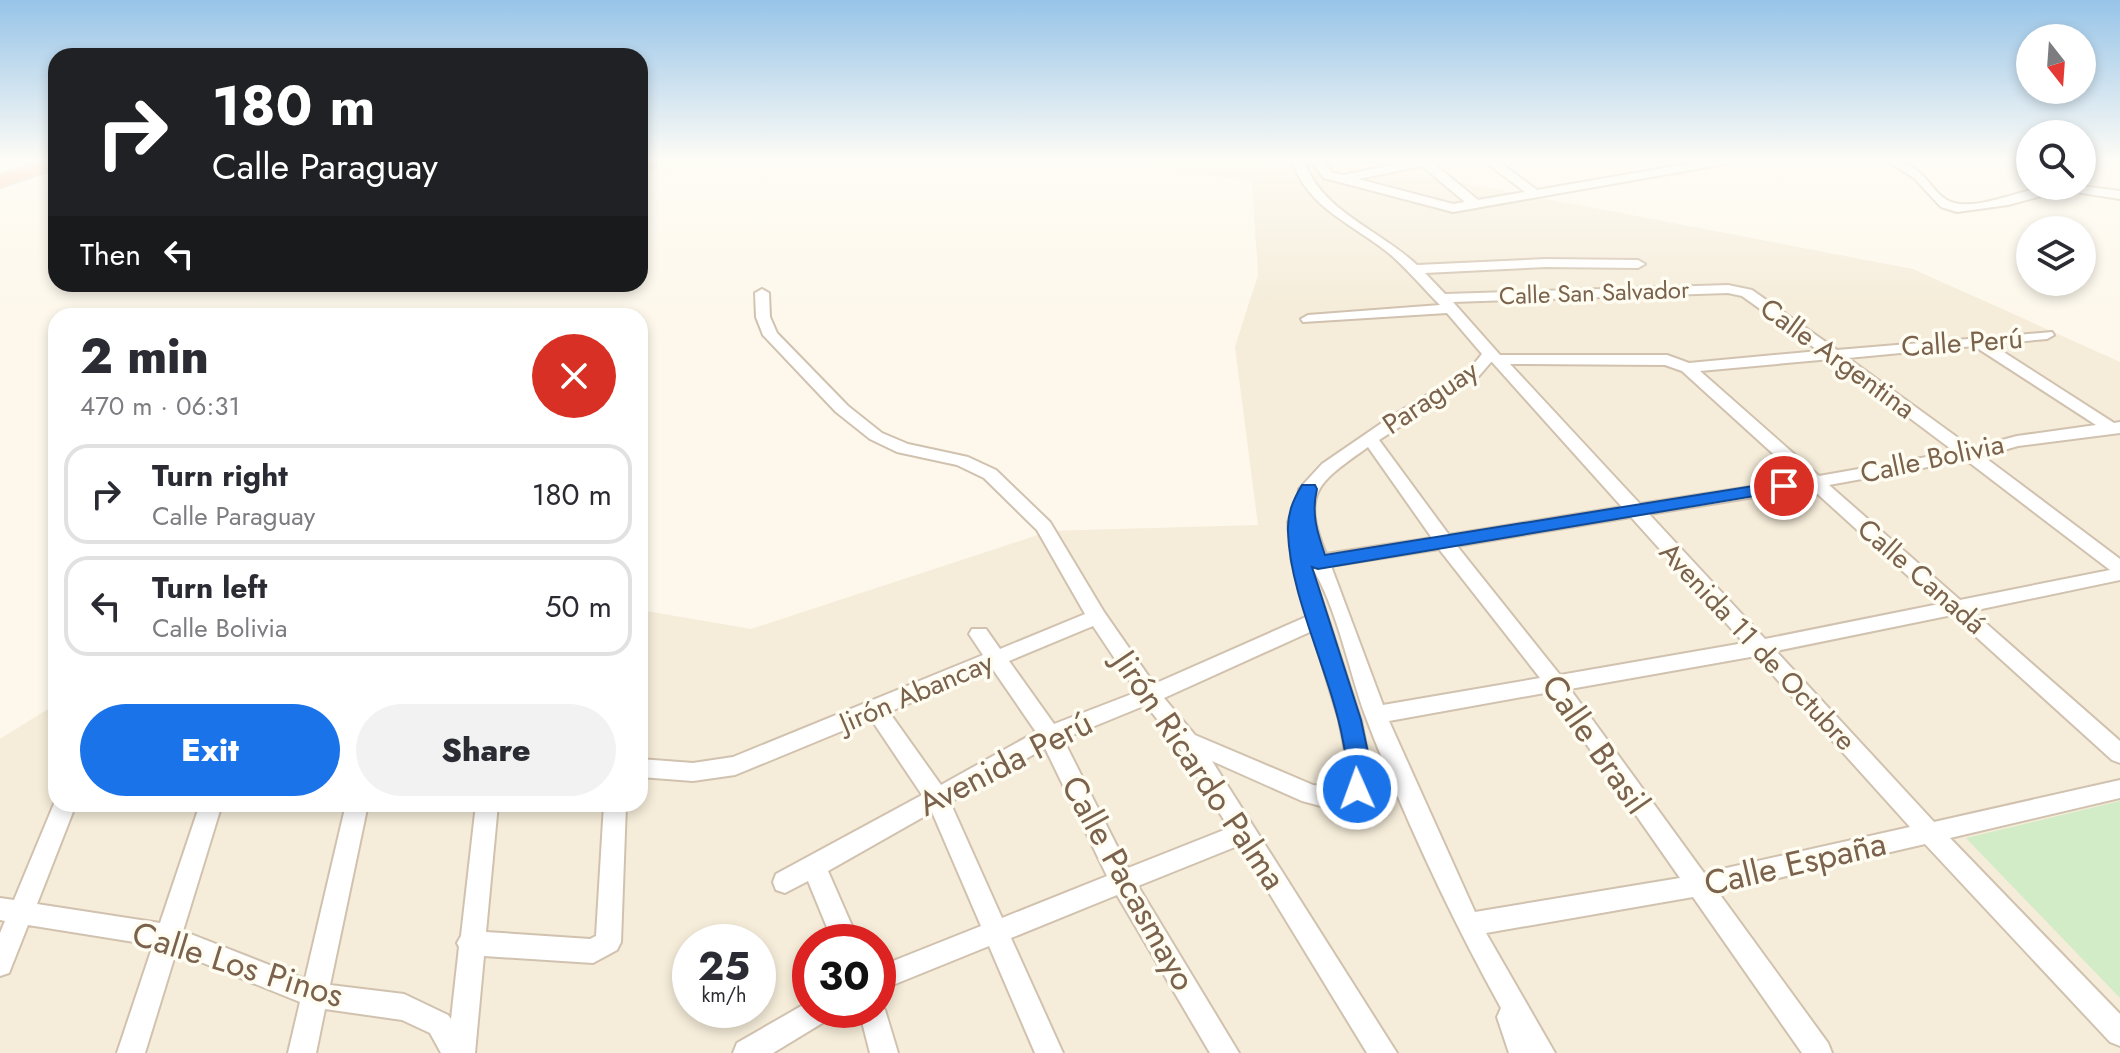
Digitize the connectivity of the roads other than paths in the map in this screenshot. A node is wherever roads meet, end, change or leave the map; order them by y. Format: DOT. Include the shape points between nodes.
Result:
graph roads {
  1 [pos="1338,210"];
  2 [pos="1638,264"];
  3 [pos="1414,269"];
  4 [pos="762,293"];
  5 [pos="1747,293"];
  6 [pos="1446,303"];
  7 [pos="1308,319"];
  8 [pos="2047,335"];
  9 [pos="1979,343"];
  10 [pos="1830,353"];
  11 [pos="1493,357"];
  12 [pos="1687,368"];
  13 [pos="2117,429"];
  14 [pos="1370,438"];
  15 [pos="1970,454"];
  16 [pos="1815,482"];
  17 [pos="1308,489"];
  18 [pos="1633,511"];
  19 [pos="1445,543"];
  20 [pos="1318,562"];
  21 [pos="2120,568"];
  22 [pos="2120,574"];
  23 [pos="1959,608"];
  24 [pos="1097,617"];
  25 [pos="1320,619"];
  26 [pos="979,634"];
  27 [pos="1762,647"];
  28 [pos="994,659"];
  29 [pos="1555,683"];
  30 [pos="1150,695"];
  31 [pos="875,709"];
  32 [pos="1376,715"];
  33 [pos="1050,735"];
  34 [pos="1187,741"];
  35 [pos="2120,754"];
  36 [pos="648,769"];
  37 [pos="2120,789"];
  38 [pos="936,796"];
  39 [pos="61,812"];
  40 [pos="208,812"];
  41 [pos="355,812"];
  42 [pos="486,812"];
  43 [pos="615,812"];
  44 [pos="1929,832"];
  45 [pos="1244,833"];
  46 [pos="814,867"];
  47 [pos="1122,881"];
  48 [pos="785,882"];
  49 [pos="1696,886"];
  50 [pos="11,910"];
  51 [pos="838,924"];
  52 [pos="1468,925"];
  53 [pos="998,933"];
  54 [pos="167,936"];
  55 [pos="470,943"];
  56 [pos="0,964"];
  57 [pos="896,972"];
  58 [pos="1497,981"];
  59 [pos="313,995"];
  60 [pos="792,1026"];
  61 [pos="877,1028"];
  62 [pos="2120,1033"];
  63 [pos="131,1053"];
  64 [pos="302,1053"];
  65 [pos="458,1053"];
  66 [pos="747,1053"];
  67 [pos="884,1053"];
  68 [pos="1049,1053"];
  69 [pos="1225,1053"];
  70 [pos="1383,1053"];
  71 [pos="1523,1053"];
  72 [pos="1541,1053"];
  73 [pos="1818,1053"];
  1 -- 3 [label="street, Avenida 11 de Octubre"];
  2 -- 3 [label="street"];
  3 -- 6 [label="street, Avenida 11 de Octubre"];
  4 -- 24 [label="street, Jirón Ricardo Palma" via="770,335 842,409 876,436 962,461 990,474 1010,492 1044,526"];
  5 -- 6 [label="street, Calle San Salvador" via="1728,289"];
  5 -- 10 [label="street, Calle Argentina"];
  6 -- 7 [label="street, Calle San Salvador"];
  6 -- 11 [label="street, Avenida 11 de Octubre"];
  8 -- 9 [label="street, Calle Perú"];
  9 -- 10 [label="street, Calle Perú"];
  9 -- 13 [label="street"];
  10 -- 12 [label="street, Calle Perú"];
  10 -- 15 [label="street, Calle Argentina"];
  11 -- 12 [label="street, Calle Canadá" via="1667,360"];
  11 -- 14 [label="street, Paraguay"];
  11 -- 18 [label="street, Avenida 11 de Octubre"];
  12 -- 16 [label="street, Calle Canadá"];
  13 -- 15 [label="street, Calle Bolivia" via="1994,445"];
  14 -- 17 [label="street, Paraguay"];
  14 -- 19 [label="street, Calle Brasil"];
  15 -- 16 [label="street, Calle Bolivia"];
  15 -- 21 [label="street, Calle Argentina"];
  16 -- 18 [label="street, Calle Bolivia"];
  16 -- 23 [label="street, Calle Canadá"];
  17 -- 20 [label="street" via="1307,530"];
  17 -- 25 [label="street" via="1297,530 1301,563"];
  18 -- 19 [label="street, Calle Bolivia"];
  18 -- 27 [label="street, Avenida 11 de Octubre"];
  19 -- 20 [label="street, Calle Bolivia"];
  19 -- 29 [label="street, Calle Brasil"];
  20 -- 32 [label="street"];
  22 -- 23 [label="street"];
  23 -- 27 [label="street"];
  23 -- 35 [label="street, Calle Canadá"];
  24 -- 28 [label="street, Jirón Abancay"];
  24 -- 30 [label="street, Jirón Ricardo Palma"];
  25 -- 30 [label="street, Avenida Perú"];
  25 -- 34 [label="street" via="1350,720 1361,776 1357,789 1332,799 1310,794"];
  26 -- 28 [label="street, Calle Pacasmayo"];
  27 -- 29 [label="street"];
  27 -- 44 [label="street, Avenida 11 de Octubre"];
  28 -- 31 [label="street, Jirón Abancay"];
  28 -- 33 [label="street, Calle Pacasmayo"];
  29 -- 32 [label="street"];
  29 -- 49 [label="street, Calle Brasil"];
  30 -- 33 [label="street, Avenida Perú"];
  30 -- 34 [label="street, Jirón Ricardo Palma"];
  31 -- 36 [label="street, Jirón Abancay" via="735,766 693,772"];
  31 -- 38 [label="street"];
  32 -- 52 [label="street"];
  33 -- 38 [label="street, Avenida Perú"];
  33 -- 47 [label="street, Calle Pacasmayo"];
  34 -- 45 [label="street, Jirón Ricardo Palma"];
  37 -- 44 [label="street, Calle España"];
  38 -- 46 [label="street, Avenida Perú"];
  38 -- 53 [label="street"];
  39 -- 50 [label="street"];
  40 -- 54 [label="street"];
  41 -- 59 [label="street"];
  42 -- 55 [label="street"];
  43 -- 55 [label="street" via="608,942 593,951"];
  44 -- 49 [label="street, Calle España"];
  44 -- 62 [label="street, Avenida 11 de Octubre"];
  45 -- 47 [label="street"];
  45 -- 70 [label="street, Jirón Ricardo Palma"];
  46 -- 48 [label="street, Avenida Perú"];
  46 -- 51 [label="street"];
  47 -- 53 [label="street"];
  47 -- 69 [label="street, Calle Pacasmayo"];
  49 -- 52 [label="street, Calle España"];
  49 -- 73 [label="street, Calle Brasil"];
  50 -- 54 [label="street, Calle Los Pinos"];
  50 -- 56 [label="street"];
  52 -- 58 [label="street"];
  53 -- 57 [label="street"];
  53 -- 68 [label="street"];
  54 -- 59 [label="street, Calle Los Pinos"];
  54 -- 63 [label="street"];
  55 -- 65 [label="street"];
  58 -- 71 [label="street"];
  58 -- 72 [label="street"];
  59 -- 64 [label="street"];
  59 -- 65 [label="street, Calle Los Pinos" via="404,1007 439,1024"];
  60 -- 66 [label="street"];
  61 -- 67 [label="street"];
}
